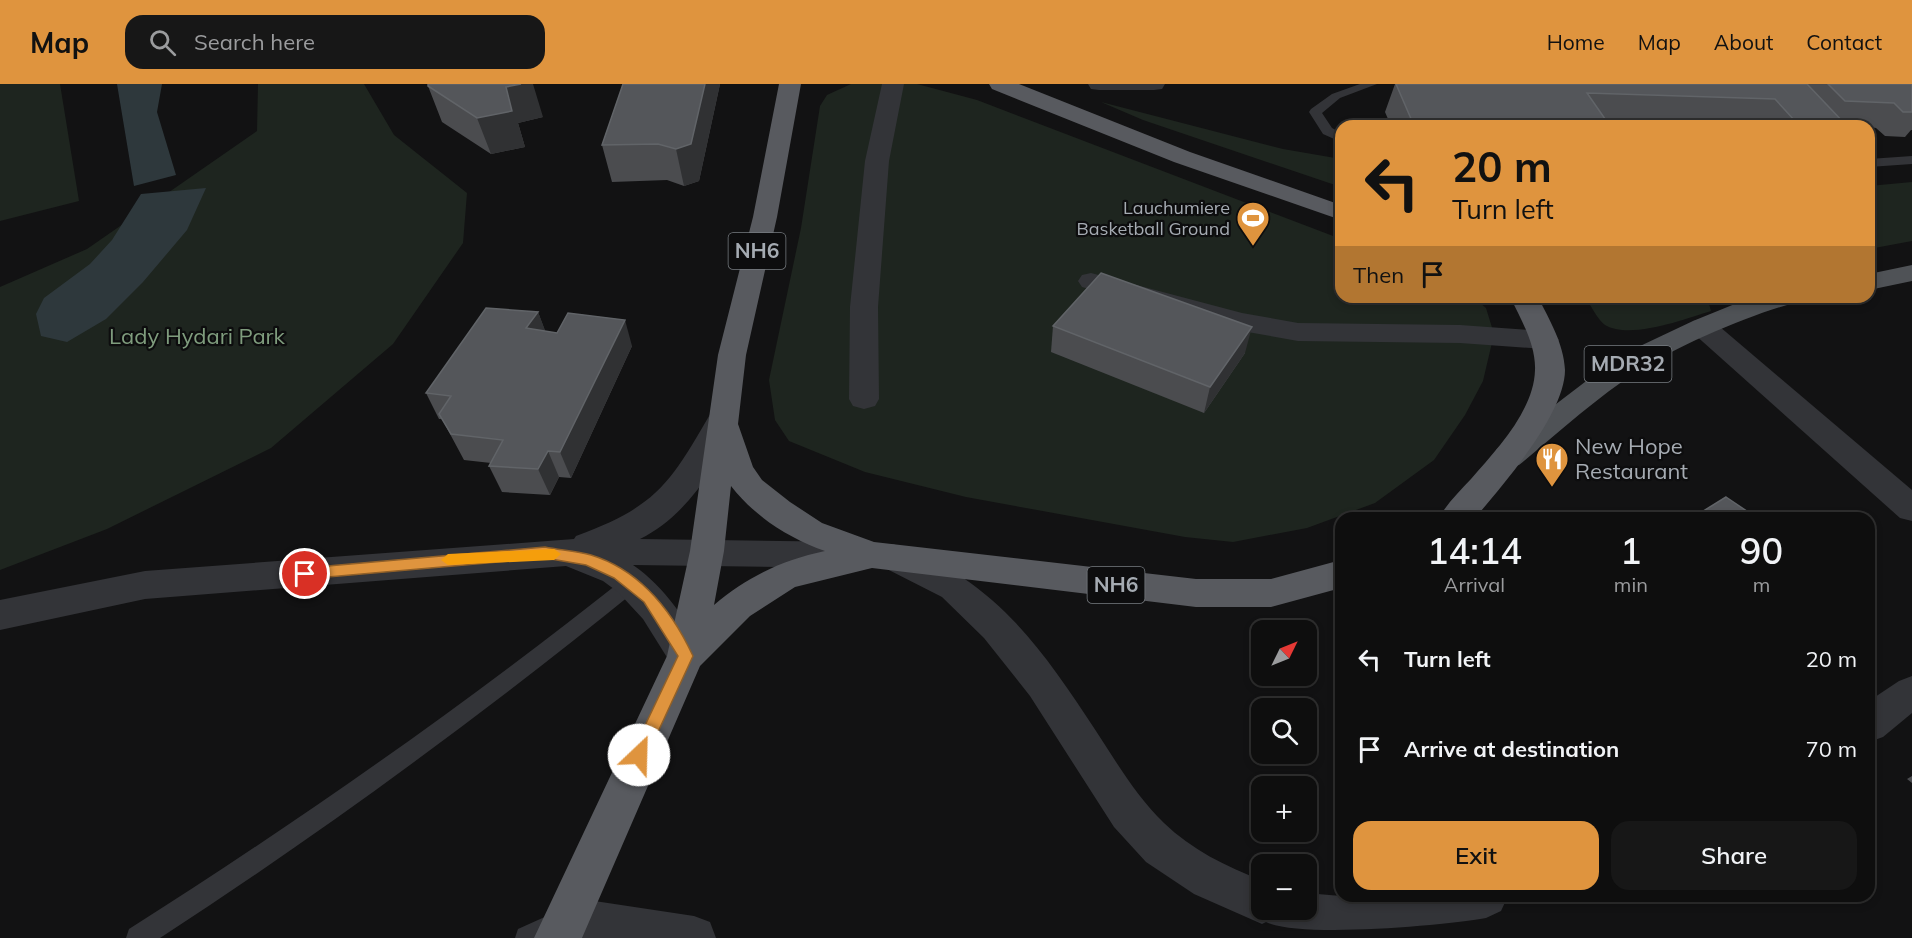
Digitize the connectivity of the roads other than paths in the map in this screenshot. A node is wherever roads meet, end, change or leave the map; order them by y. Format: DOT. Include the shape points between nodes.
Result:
graph roads {
  1 [pos="790,84"];
  2 [pos="893,84"];
  3 [pos="1000,84"];
  4 [pos="1100,84"];
  5 [pos="1154,84"];
  6 [pos="1371,84"];
  7 [pos="1335,135"];
  8 [pos="1912,160"];
  9 [pos="1875,162"];
  10 [pos="1335,211"];
  11 [pos="1912,273"];
  12 [pos="1090,281"];
  13 [pos="1875,281"];
  14 [pos="1527,303"];
  15 [pos="1758,303"];
  16 [pos="1703,327"];
  17 [pos="1545,340"];
  18 [pos="864,399"];
  19 [pos="723,419"];
  20 [pos="1504,460"];
  21 [pos="1912,509"];
  22 [pos="1460,512"];
  23 [pos="707,551"];
  24 [pos="545,553"];
  25 [pos="881,556"];
  26 [pos="1335,576"];
  27 [pos="632,583"];
  28 [pos="0,615"];
  29 [pos="686,656"];
  30 [pos="1912,693"];
  31 [pos="1875,719"];
  32 [pos="1251,898"];
  33 [pos="1452,902"];
  34 [pos="1317,916"];
  35 [pos="562,928"];
  36 [pos="138,938"];
  37 [pos="527,938"];
  38 [pos="694,938"];
  1 -- 19 [label="highway, NH6" via="765,217 732,355"];
  2 -- 18 [label="street" via="878,161 864,307"];
  3 -- 10 [label="highway" via="1182,157"];
  4 -- 5 [label="street"];
  6 -- 7 [label="lane" via="1336,96 1315,112 1327,131"];
  8 -- 9 [label="lane"];
  11 -- 13 [label="main road"];
  12 -- 17 [label="street" via="1242,322 1298,332 1460,334"];
  14 -- 17 [label="highway"];
  15 -- 16 [label="main road, MDR32"];
  16 -- 20 [label="main road, MDR32" via="1629,363"];
  16 -- 21 [label="street"];
  17 -- 20 [label="highway" via="1550,372 1544,399"];
  19 -- 23 [label="highway, NH6"];
  19 -- 24 [label="street" via="685,483 645,520 578,548"];
  19 -- 25 [label="highway, NH6" via="738,471 751,488 810,532"];
  20 -- 22 [label="highway"];
  23 -- 24 [label="street"];
  23 -- 25 [label="street"];
  23 -- 29 [label="highway, NH6"];
  24 -- 27 [label="street" via="589,560"];
  24 -- 28 [label="street" via="145,585"];
  25 -- 26 [label="highway, NH6" via="1196,594 1271,593"];
  25 -- 29 [label="highway, NH6" via="798,572 770,585 725,616"];
  25 -- 32 [label="street" via="940,579 961,593 1052,696 1118,800 1160,848 1218,886"];
  27 -- 29 [label="street" via="649,597"];
  27 -- 36 [label="lane" via="534,663 408,757 239,874"];
  29 -- 35 [label="highway, NH6"];
  30 -- 31 [label="street"];
  33 -- 34 [label="street" via="1383,914"];
  35 -- 37 [label="lane"];
  35 -- 38 [label="street"];
}
